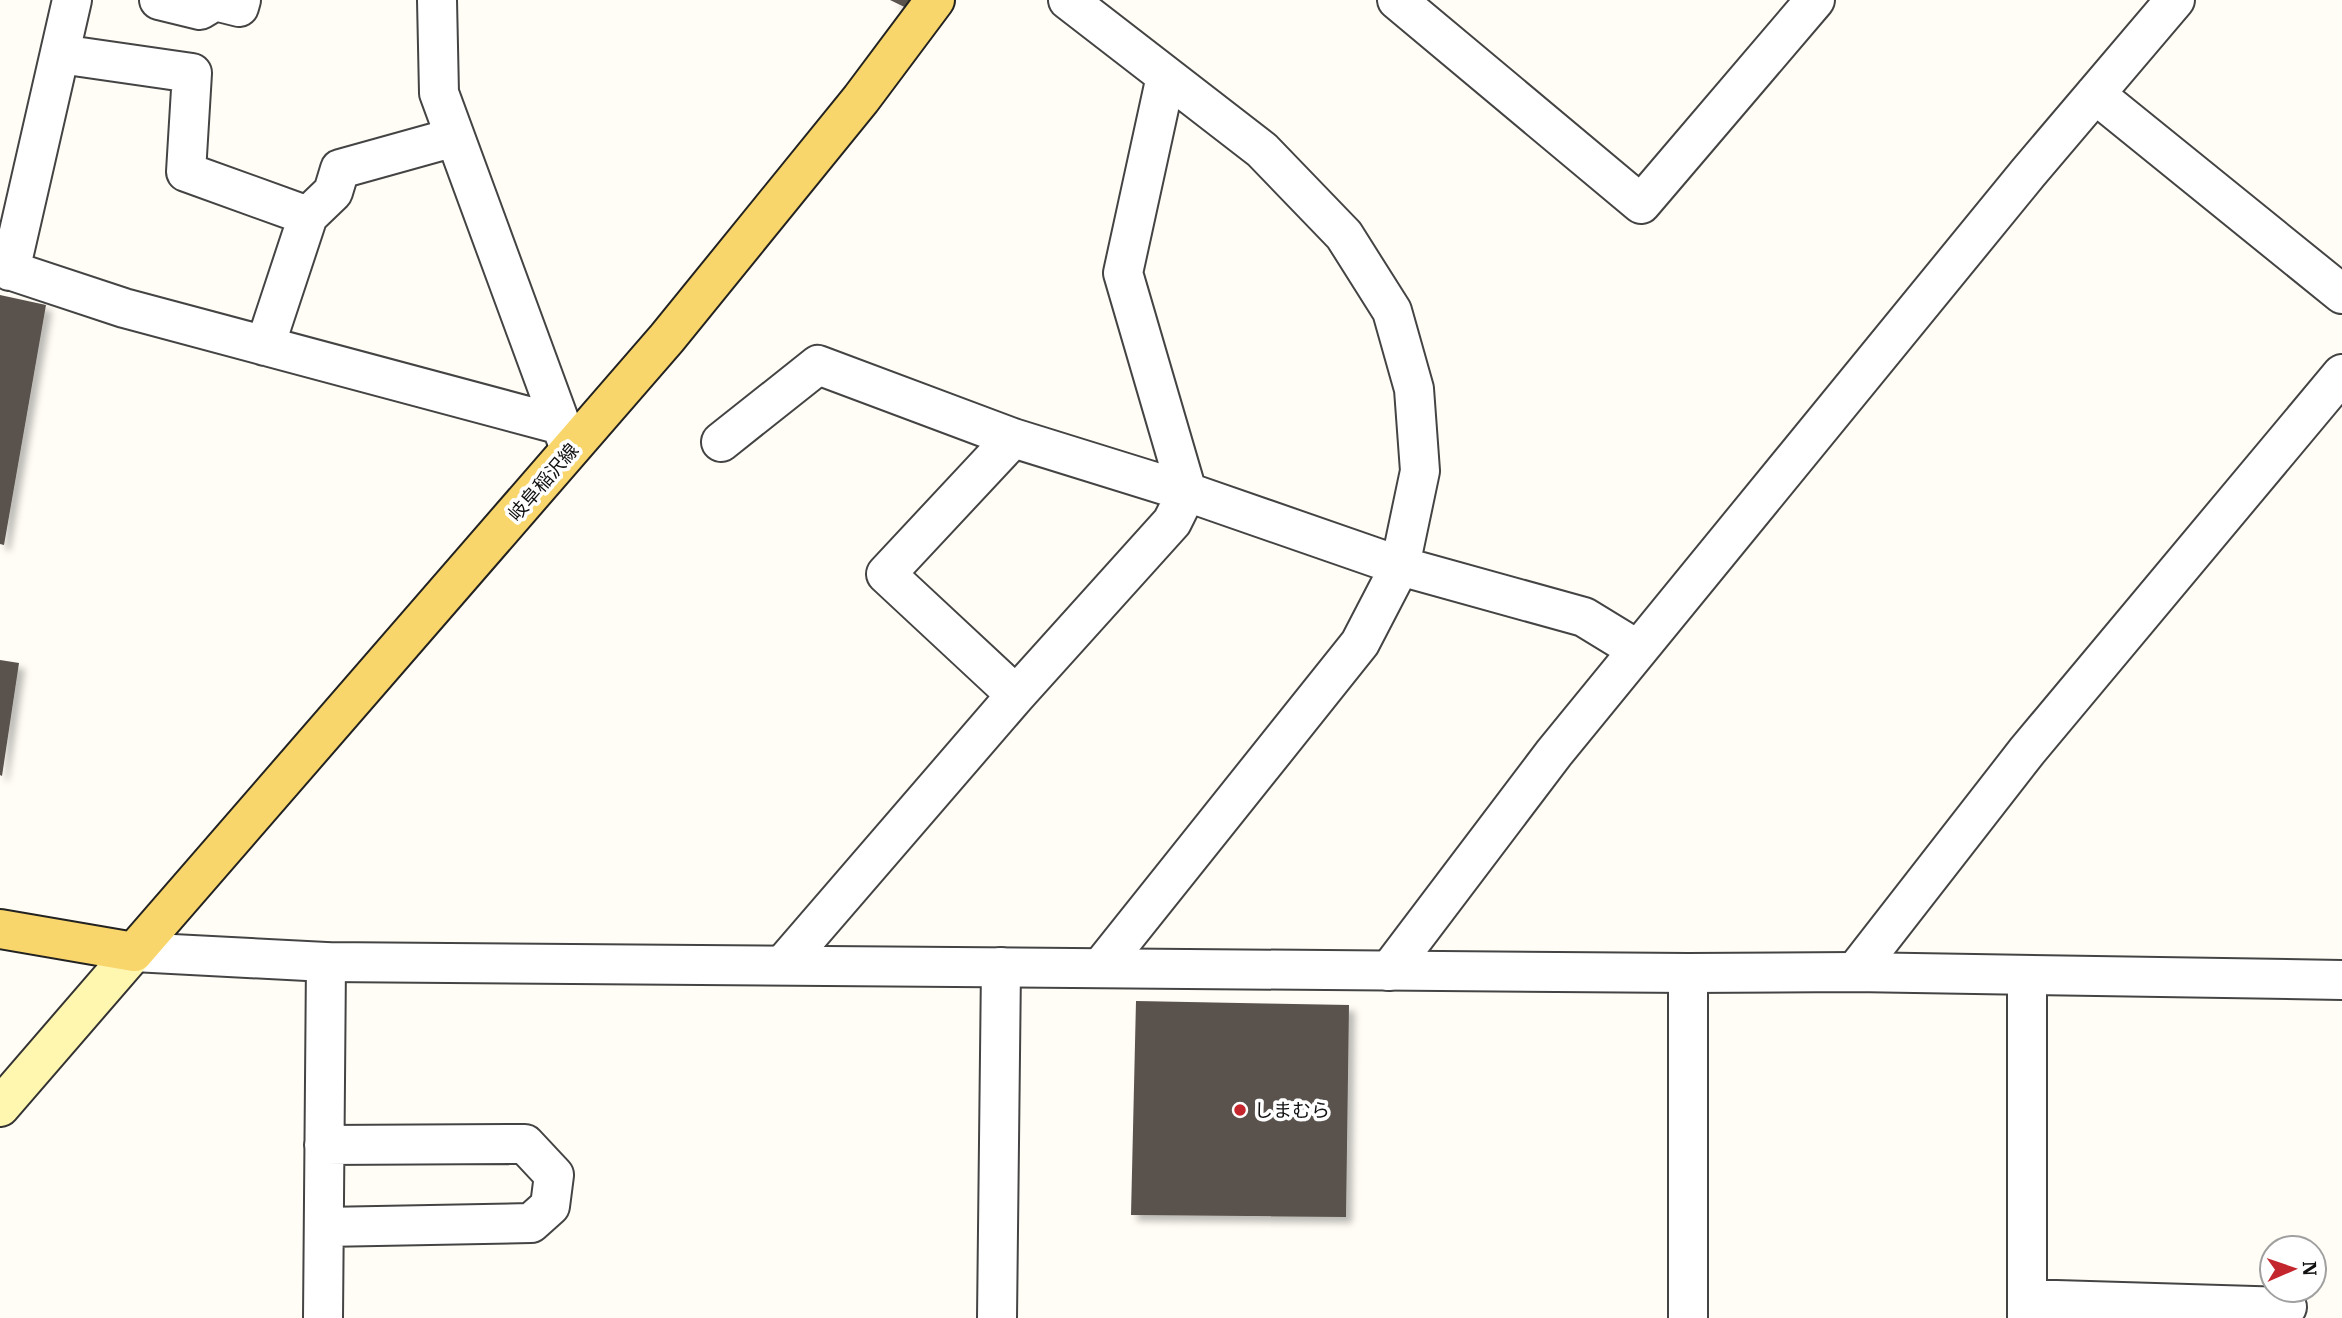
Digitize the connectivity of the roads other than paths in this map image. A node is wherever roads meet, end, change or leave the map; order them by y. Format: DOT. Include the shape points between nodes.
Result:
graph roads {
  1 [pos="72,0"];
  2 [pos="159,0"];
  3 [pos="242,0"];
  4 [pos="437,0"];
  5 [pos="935,0"];
  6 [pos="1068,0"];
  7 [pos="1397,0"];
  8 [pos="1815,0"];
  9 [pos="2175,0"];
  10 [pos="60,54"];
  11 [pos="1166,76"];
  12 [pos="2095,94"];
  13 [pos="455,137"];
  14 [pos="308,216"];
  15 [pos="5,269"];
  16 [pos="2342,294"];
  17 [pos="265,346"];
  18 [pos="2342,374"];
  19 [pos="566,438"];
  20 [pos="1013,438"];
  21 [pos="721,442"];
  22 [pos="1187,492"];
  23 [pos="1400,566"];
  24 [pos="1638,650"];
  25 [pos="1016,695"];
  26 [pos="0,929"];
  27 [pos="134,952"];
  28 [pos="326,962"];
  29 [pos="783,965"];
  30 [pos="1001,967"];
  31 [pos="1102,967"];
  32 [pos="1389,971"];
  33 [pos="1855,972"];
  34 [pos="1688,973"];
  35 [pos="2027,976"];
  36 [pos="2342,980"];
  37 [pos="0,1107"];
  38 [pos="324,1145"];
  39 [pos="324,1227"];
  40 [pos="2287,1307"];
  41 [pos="2027,1309"];
  42 [pos="323,1318"];
  43 [pos="997,1318"];
  44 [pos="1688,1318"];
  1 -- 10 [label="street"];
  2 -- 3 [label="street" via="200,10 215,1 239,8"];
  4 -- 13 [label="street" via="439,93"];
  5 -- 19 [label="main road, 岐阜稲沢線" via="667,338"];
  6 -- 11 [label="street"];
  7 -- 8 [label="street" via="1641,204"];
  9 -- 12 [label="street"];
  10 -- 14 [label="street" via="192,74 186,172"];
  10 -- 15 [label="street"];
  11 -- 22 [label="street" via="1123,273"];
  11 -- 23 [label="street" via="1262,150 1344,235 1392,311 1414,389 1420,471"];
  12 -- 16 [label="street"];
  12 -- 24 [label="street"];
  13 -- 14 [label="street" via="340,169 333,192"];
  13 -- 19 [label="street"];
  14 -- 17 [label="street"];
  15 -- 17 [label="street" via="124,309"];
  17 -- 19 [label="street"];
  18 -- 33 [label="street" via="2027,751"];
  19 -- 27 [label="main road, 岐阜稲沢線"];
  20 -- 21 [label="street" via="818,365"];
  20 -- 22 [label="street"];
  20 -- 25 [label="street" via="886,574"];
  22 -- 23 [label="street"];
  22 -- 25 [label="street" via="1172,523"];
  23 -- 24 [label="street" via="1584,617"];
  23 -- 31 [label="street" via="1360,642"];
  24 -- 32 [label="street"];
  25 -- 29 [label="street"];
  26 -- 27 [label="main road"];
  27 -- 28 [label="street"];
  27 -- 37 [label="main road"];
  28 -- 29 [label="street"];
  28 -- 38 [label="street"];
  29 -- 30 [label="street"];
  30 -- 31 [label="street"];
  30 -- 43 [label="street"];
  31 -- 32 [label="street"];
  32 -- 34 [label="street"];
  33 -- 34 [label="street"];
  33 -- 35 [label="street"];
  34 -- 44 [label="street"];
  35 -- 36 [label="street"];
  35 -- 41 [label="street"];
  38 -- 39 [label="street"];
  38 -- 39 [label="street" via="525,1144 554,1175 550,1206 531,1223"];
  39 -- 42 [label="street"];
  40 -- 41 [label="street"];
}
